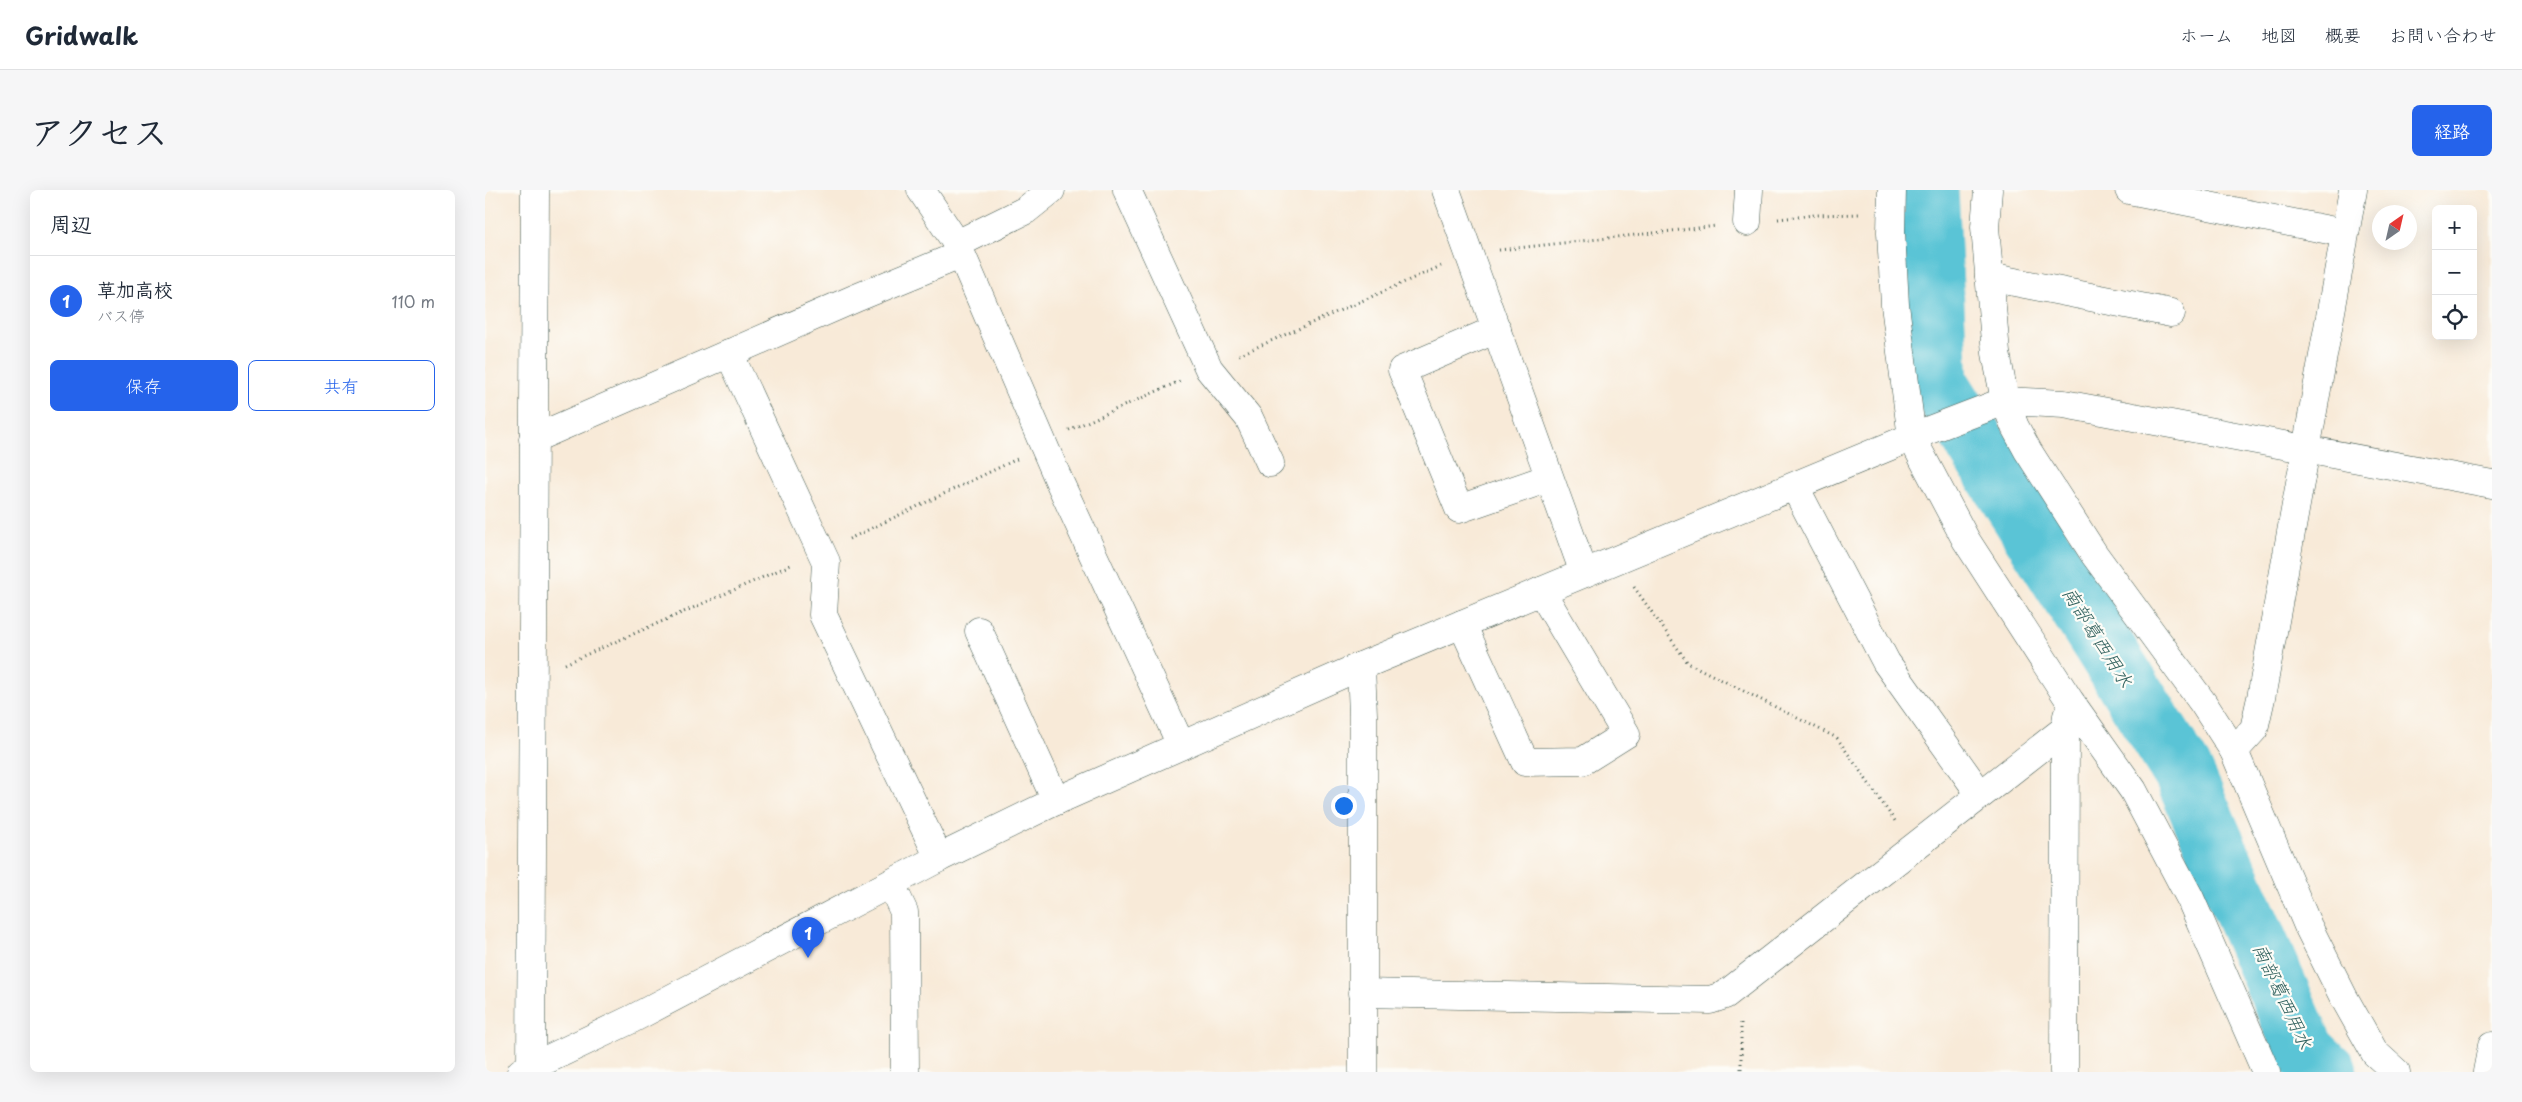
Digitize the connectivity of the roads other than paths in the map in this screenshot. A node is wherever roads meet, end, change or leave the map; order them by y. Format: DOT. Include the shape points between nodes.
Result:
graph roads {
  1 [pos="535,190"];
  2 [pos="921,190"];
  3 [pos="1051,190"];
  4 [pos="1127,190"];
  5 [pos="1446,190"];
  6 [pos="1749,190"];
  7 [pos="1892,190"];
  8 [pos="1988,190"];
  9 [pos="2129,190"];
  10 [pos="2353,190"];
  11 [pos="1747,222"];
  12 [pos="2344,232"];
  13 [pos="959,250"];
  14 [pos="1989,277"];
  15 [pos="2171,313"];
  16 [pos="1497,329"];
  17 [pos="729,353"];
  18 [pos="1995,404"];
  19 [pos="1918,435"];
  20 [pos="533,439"];
  21 [pos="2307,448"];
  22 [pos="1270,463"];
  23 [pos="1549,478"];
  24 [pos="2492,484"];
  25 [pos="1795,487"];
  26 [pos="1584,573"];
  27 [pos="1541,591"];
  28 [pos="1462,624"];
  29 [pos="979,631"];
  30 [pos="1361,666"];
  31 [pos="2070,701"];
  32 [pos="2065,729"];
  33 [pos="1181,745"];
  34 [pos="2234,751"];
  35 [pos="1980,794"];
  36 [pos="1056,801"];
  37 [pos="939,858"];
  38 [pos="891,884"];
  39 [pos="1362,994"];
  40 [pos="2492,1046"];
  41 [pos="527,1071"];
  42 [pos="905,1072"];
  43 [pos="1363,1072"];
  44 [pos="2065,1072"];
  45 [pos="2266,1072"];
  46 [pos="2396,1072"];
  47 [pos="2487,1072"];
  1 -- 20 [label="street"];
  2 -- 13 [label="street"];
  3 -- 13 [label="street" via="1026,210"];
  4 -- 22 [label="street" via="1209,369 1249,418"];
  5 -- 16 [label="street"];
  6 -- 11 [label="street"];
  7 -- 19 [label="street" via="1895,305"];
  8 -- 14 [label="street" via="1985,227"];
  9 -- 12 [label="street"];
  10 -- 12 [label="street"];
  12 -- 21 [label="street"];
  13 -- 17 [label="street"];
  13 -- 33 [label="street"];
  14 -- 15 [label="street"];
  14 -- 18 [label="street" via="1996,353"];
  16 -- 23 [label="street"];
  16 -- 23 [label="street" via="1401,370 1459,509"];
  17 -- 20 [label="street"];
  17 -- 37 [label="street" via="826,562 823,615"];
  18 -- 19 [label="street"];
  18 -- 21 [label="street" via="2064,404"];
  18 -- 34 [label="street" via="2094,554 2203,703"];
  19 -- 25 [label="street"];
  19 -- 31 [label="street" via="1966,540"];
  20 -- 41 [label="street"];
  21 -- 24 [label="street"];
  21 -- 34 [label="street" via="2254,729"];
  23 -- 26 [label="street"];
  25 -- 26 [label="street"];
  25 -- 35 [label="street" via="1886,662"];
  26 -- 27 [label="street"];
  27 -- 28 [label="street"];
  27 -- 28 [label="street" via="1625,734 1583,762 1525,762"];
  28 -- 30 [label="street"];
  29 -- 36 [label="street"];
  30 -- 33 [label="street"];
  30 -- 39 [label="street"];
  31 -- 32 [label="street"];
  31 -- 45 [label="street" via="2133,790 2163,844"];
  32 -- 35 [label="street"];
  32 -- 44 [label="street"];
  33 -- 36 [label="street"];
  34 -- 46 [label="street" via="2308,926 2343,996 2375,1053"];
  35 -- 39 [label="street" via="1725,995 1710,1000"];
  36 -- 37 [label="street"];
  37 -- 38 [label="street"];
  38 -- 41 [label="street"];
  38 -- 42 [label="street" via="904,912"];
  39 -- 43 [label="street"];
  40 -- 47 [label="street"];
}
